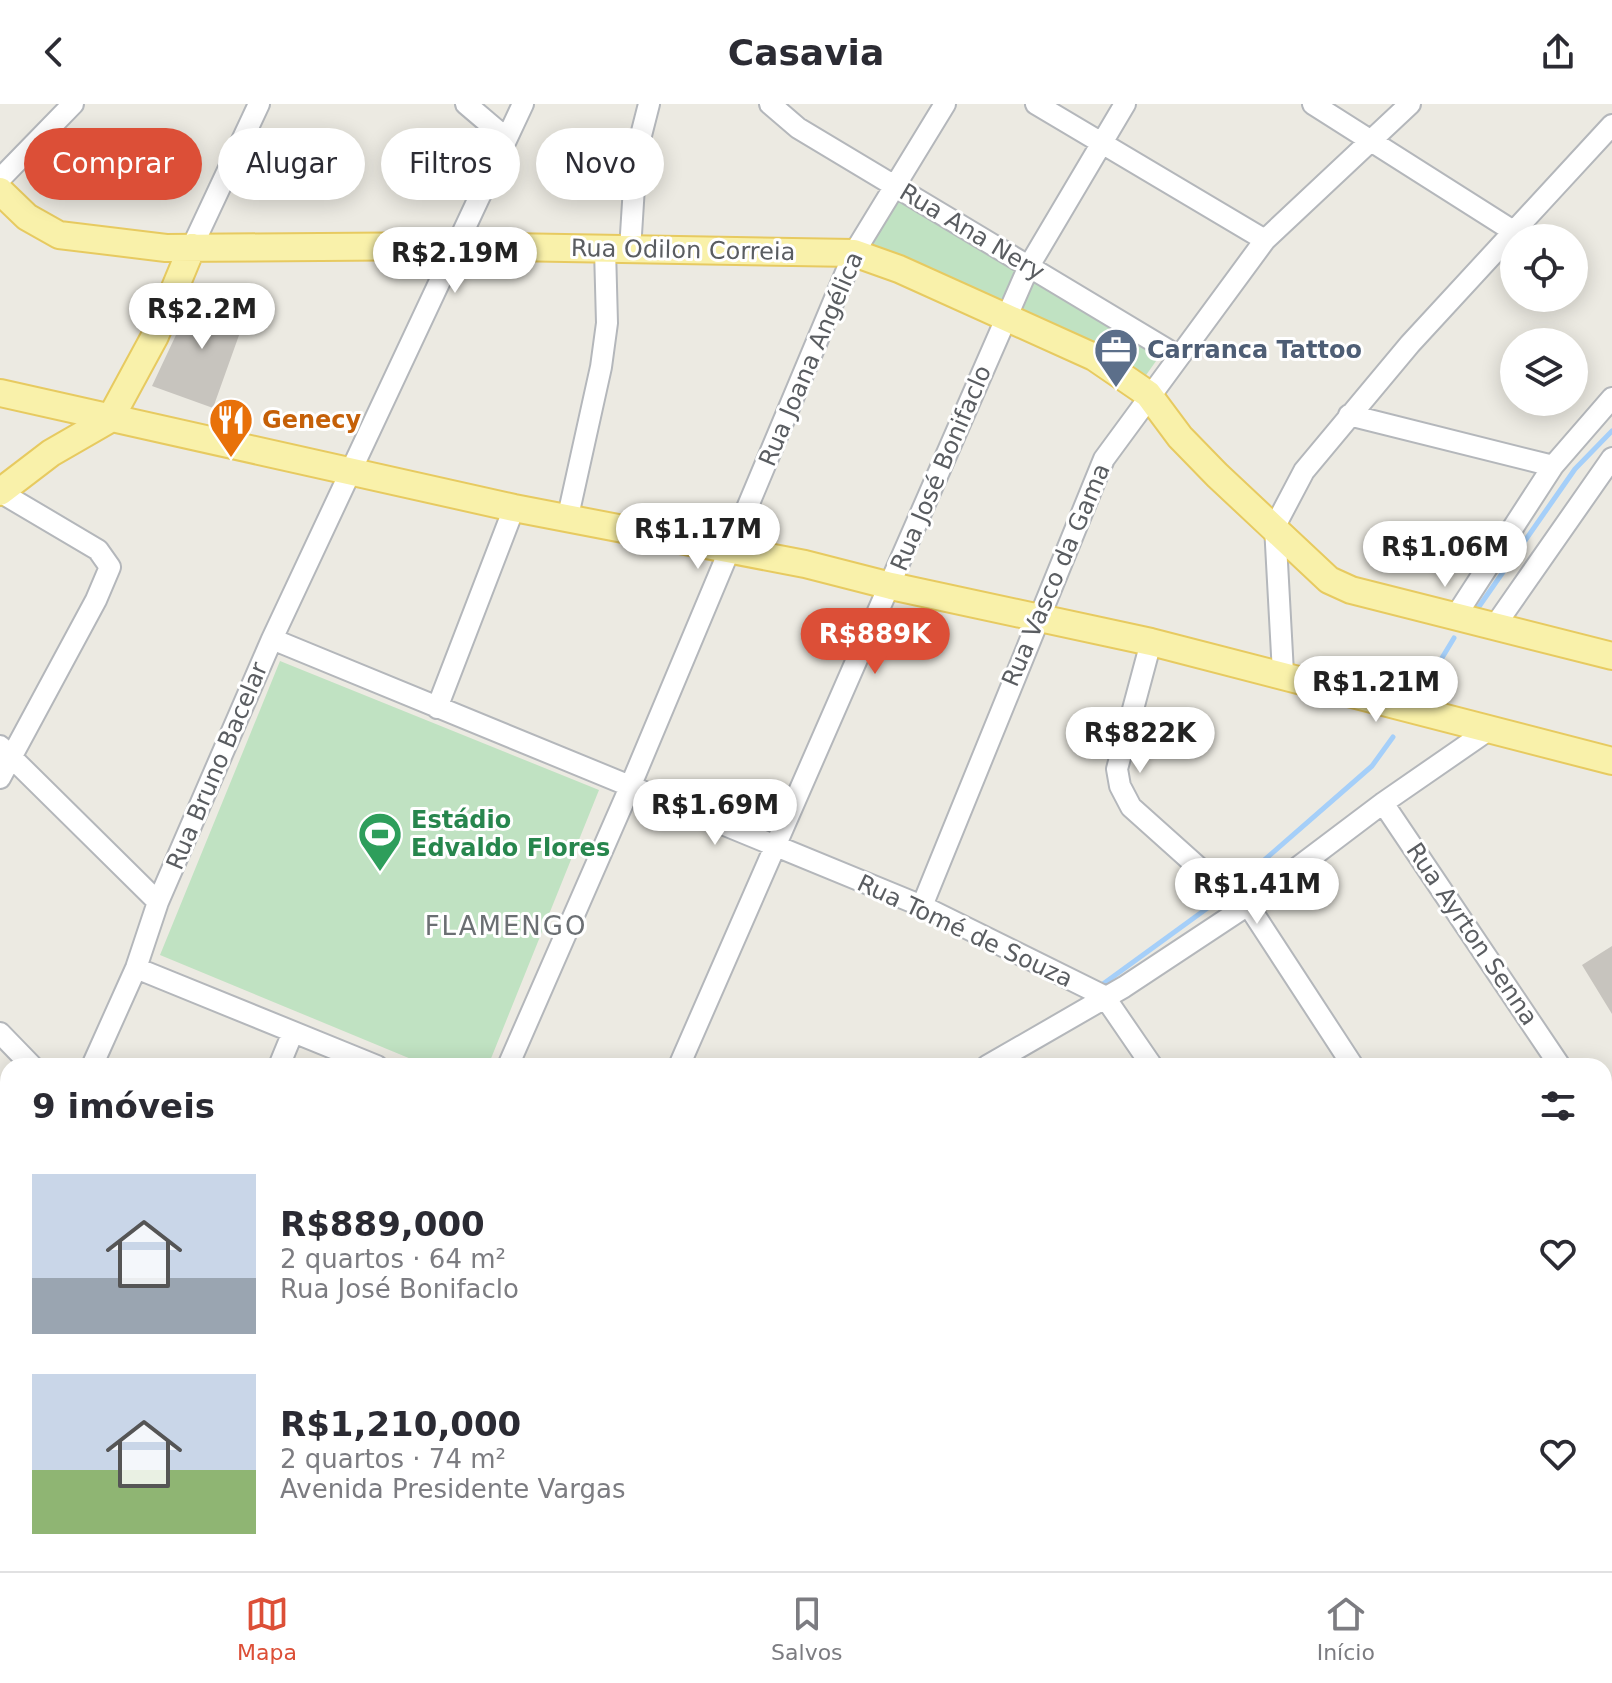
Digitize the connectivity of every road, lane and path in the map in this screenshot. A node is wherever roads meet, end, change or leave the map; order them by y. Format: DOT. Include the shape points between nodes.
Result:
graph roads {
  1 [pos="73,104"];
  2 [pos="259,104"];
  3 [pos="466,104"];
  4 [pos="523,104"];
  5 [pos="649,104"];
  6 [pos="770,104"];
  7 [pos="945,104"];
  8 [pos="1036,104"];
  9 [pos="1125,104"];
  10 [pos="1313,104"];
  11 [pos="1410,104"];
  12 [pos="1612,125"];
  13 [pos="494,128"];
  14 [pos="511,128"];
  15 [pos="1371,138"];
  16 [pos="1103,143"];
  17 [pos="0,179"];
  18 [pos="894,186"];
  19 [pos="0,191"];
  20 [pos="476,200"];
  21 [pos="1502,224"];
  22 [pos="1520,224"];
  23 [pos="1265,240"];
  24 [pos="454,246"];
  25 [pos="1500,246"];
  26 [pos="192,247"];
  27 [pos="618,249"];
  28 [pos="854,253"];
  29 [pos="1029,266"];
  30 [pos="1006,315"];
  31 [pos="1178,356"];
  32 [pos="0,393"];
  33 [pos="1148,394"];
  34 [pos="1612,398"];
  35 [pos="1349,415"];
  36 [pos="110,419"];
  37 [pos="1612,458"];
  38 [pos="1553,466"];
  39 [pos="351,469"];
  40 [pos="1605,478"];
  41 [pos="0,492"];
  42 [pos="514,508"];
  43 [pos="568,516"];
  44 [pos="1275,526"];
  45 [pos="731,549"];
  46 [pos="891,586"];
  47 [pos="1455,617"];
  48 [pos="1037,618"];
  49 [pos="1494,627"];
  50 [pos="272,639"];
  51 [pos="1151,642"];
  52 [pos="1612,656"];
  53 [pos="1283,673"];
  54 [pos="437,708"];
  55 [pos="1490,729"];
  56 [pos="6,752"];
  57 [pos="1612,761"];
  58 [pos="0,778"];
  59 [pos="630,787"];
  60 [pos="1383,803"];
  61 [pos="775,848"];
  62 [pos="158,902"];
  63 [pos="1248,905"];
  64 [pos="922,906"];
  65 [pos="136,968"];
  66 [pos="1104,996"];
  67 [pos="293,1032"];
  68 [pos="0,1033"];
  69 [pos="24,1058"];
  70 [pos="96,1058"];
  71 [pos="282,1058"];
  72 [pos="357,1058"];
  73 [pos="511,1058"];
  74 [pos="683,1058"];
  75 [pos="1000,1058"];
  76 [pos="1147,1058"];
  77 [pos="1348,1058"];
  78 [pos="1555,1058"];
  1 -- 17 [label="street"];
  2 -- 26 [label="street"];
  3 -- 13 [label="street"];
  4 -- 14 [label="street, Rua Bruno Bacelar"];
  5 -- 27 [label="street"];
  6 -- 18 [label="street, Rua Ana Nery" via="798,128"];
  7 -- 18 [label="street, Rua Joana Angélica"];
  8 -- 16 [label="street"];
  9 -- 16 [label="street, Rua José Bonifaclo"];
  10 -- 15 [label="street"];
  11 -- 15 [label="street, Rua Vasco da Gama"];
  12 -- 22 [label="street"];
  15 -- 21 [label="street"];
  15 -- 23 [label="street, Rua Vasco da Gama"];
  16 -- 23 [label="street"];
  16 -- 29 [label="street, Rua José Bonifaclo"];
  18 -- 28 [label="street, Rua Joana Angélica"];
  18 -- 29 [label="street, Rua Ana Nery"];
  19 -- 26 [label="main road, Rua Odilon Correia" via="27,217 59,235"];
  20 -- 24 [label="street, Rua Bruno Bacelar"];
  23 -- 31 [label="street, Rua Vasco da Gama"];
  24 -- 26 [label="main road, Rua Odilon Correia"];
  24 -- 27 [label="main road, Rua Odilon Correia"];
  24 -- 39 [label="street, Rua Bruno Bacelar"];
  25 -- 35 [label="street"];
  26 -- 36 [label="main road" via="155,336"];
  27 -- 28 [label="main road, Rua Odilon Correia"];
  27 -- 43 [label="street" via="601,367"];
  28 -- 30 [label="main road"];
  28 -- 45 [label="street, Rua Joana Angélica"];
  29 -- 30 [label="street, Rua José Bonifaclo"];
  29 -- 31 [label="street, Rua Ana Nery"];
  30 -- 33 [label="main road" via="1094,357"];
  30 -- 46 [label="street, Rua José Bonifaclo"];
  31 -- 33 [label="street, Rua Vasco da Gama"];
  32 -- 36 [label="main road"];
  33 -- 44 [label="main road" via="1180,437"];
  33 -- 48 [label="street, Rua Vasco da Gama" via="1104,459"];
  34 -- 38 [label="street"];
  35 -- 38 [label="street"];
  35 -- 44 [label="street" via="1304,471"];
  36 -- 39 [label="main road"];
  36 -- 41 [label="main road" via="51,453"];
  37 -- 40 [label="street"];
  38 -- 47 [label="street"];
  39 -- 42 [label="main road"];
  39 -- 50 [label="street, Rua Bruno Bacelar"];
  40 -- 49 [label="street"];
  41 -- 56 [label="street" via="98,550 110,567"];
  42 -- 43 [label="main road"];
  42 -- 54 [label="street"];
  43 -- 45 [label="main road"];
  44 -- 47 [label="main road" via="1329,580"];
  44 -- 53 [label="street"];
  45 -- 46 [label="main road"];
  45 -- 59 [label="street, Rua Joana Angélica"];
  46 -- 48 [label="main road"];
  46 -- 61 [label="street, Rua José Bonifaclo"];
  47 -- 49 [label="main road"];
  48 -- 51 [label="main road"];
  48 -- 64 [label="street, Rua Vasco da Gama"];
  49 -- 52 [label="main road"];
  50 -- 54 [label="street, Rua Tomé de Souza"];
  50 -- 62 [label="street, Rua Bruno Bacelar"];
  51 -- 53 [label="main road"];
  51 -- 63 [label="street" via="1122,743 1120,786 1131,807"];
  53 -- 55 [label="main road"];
  54 -- 59 [label="street, Rua Tomé de Souza"];
  55 -- 57 [label="main road"];
  55 -- 60 [label="street"];
  56 -- 58 [label="street"];
  56 -- 62 [label="street"];
  59 -- 61 [label="street, Rua Tomé de Souza"];
  59 -- 73 [label="street, Rua Joana Angélica"];
  60 -- 63 [label="street"];
  60 -- 78 [label="street, Rua Ayrton Senna"];
  61 -- 64 [label="street, Rua Tomé de Souza"];
  61 -- 74 [label="street, Rua José Bonifaclo"];
  62 -- 65 [label="street, Rua Bruno Bacelar"];
  63 -- 66 [label="street"];
  63 -- 77 [label="street"];
  64 -- 66 [label="street, Rua Tomé de Souza"];
  65 -- 67 [label="street"];
  65 -- 70 [label="street, Rua Bruno Bacelar"];
  66 -- 75 [label="street"];
  66 -- 76 [label="street, Rua Tomé de Souza"];
  67 -- 71 [label="street"];
  67 -- 72 [label="street"];
  68 -- 69 [label="street"];
}
